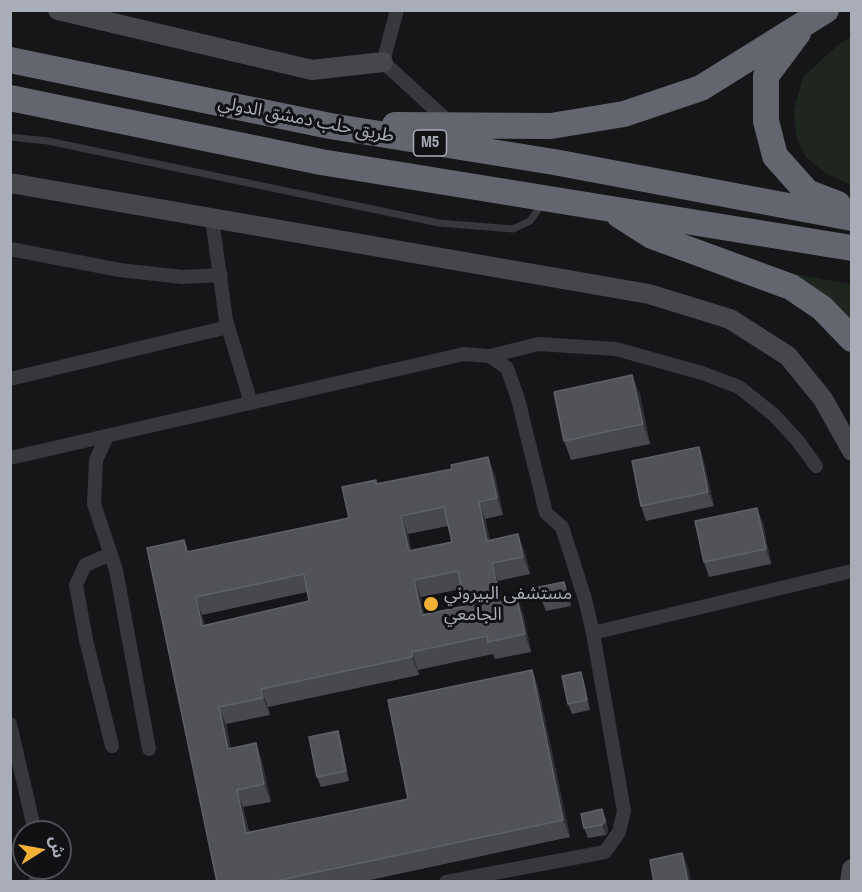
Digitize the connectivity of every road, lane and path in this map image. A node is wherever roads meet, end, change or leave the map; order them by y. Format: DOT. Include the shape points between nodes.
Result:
graph roads {
  1 [pos="58,10"];
  2 [pos="397,10"];
  3 [pos="815,17"];
  4 [pos="10,60"];
  5 [pos="383,62"];
  6 [pos="10,98"];
  7 [pos="451,124"];
  8 [pos="330,126"];
  9 [pos="10,137"];
  10 [pos="10,183"];
  11 [pos="546,199"];
  12 [pos="609,209"];
  13 [pos="852,209"];
  14 [pos="852,218"];
  15 [pos="212,219"];
  16 [pos="10,249"];
  17 [pos="852,249"];
  18 [pos="220,275"];
  19 [pos="228,327"];
  20 [pos="852,339"];
  21 [pos="490,356"];
  22 [pos="10,379"];
  23 [pos="251,403"];
  24 [pos="108,436"];
  25 [pos="852,451"];
  26 [pos="10,458"];
  27 [pos="816,466"];
  28 [pos="111,554"];
  29 [pos="852,571"];
  30 [pos="593,633"];
  31 [pos="10,724"];
  32 [pos="112,746"];
  33 [pos="149,749"];
  34 [pos="32,820"];
  35 [pos="852,869"];
  36 [pos="447,882"];
  37 [pos="850,882"];
  1 -- 5 [label="street" via="312,70"];
  2 -- 5 [label="street"];
  3 -- 7 [label="highway" via="701,88 624,114 550,126"];
  3 -- 13 [label="highway" via="766,76 766,121 775,156 807,192"];
  4 -- 8 [label="highway, طريق حلب دمشق الدولي / M5"];
  5 -- 7 [label="street"];
  6 -- 11 [label="highway, طريق حلب دمشق الدولي / M5" via="321,162"];
  7 -- 8 [label="highway"];
  8 -- 14 [label="highway, طريق حلب دمشق الدولي / M5" via="554,162"];
  9 -- 11 [label="lane" via="48,141 439,223 513,228 530,221"];
  10 -- 15 [label="street"];
  11 -- 12 [label="highway, طريق حلب دمشق الدولي / M5"];
  12 -- 17 [label="highway, طريق حلب دمشق الدولي / M5"];
  12 -- 20 [label="highway" via="651,236 791,287 822,308"];
  15 -- 18 [label="street"];
  15 -- 25 [label="street" via="650,294 730,320 788,356 823,399"];
  16 -- 18 [label="street" via="120,270 182,277"];
  18 -- 19 [label="street"];
  19 -- 22 [label="street"];
  19 -- 23 [label="street"];
  21 -- 23 [label="street" via="464,354"];
  21 -- 27 [label="street" via="538,344 616,349 702,373 739,387 774,415"];
  21 -- 30 [label="street" via="507,368 546,513 561,527"];
  23 -- 24 [label="street"];
  24 -- 26 [label="street"];
  24 -- 28 [label="street" via="96,460 94,504"];
  28 -- 32 [label="street" via="85,565 76,585"];
  28 -- 33 [label="street"];
  29 -- 30 [label="street"];
  30 -- 36 [label="street" via="624,811 619,832 605,852"];
  31 -- 34 [label="street"];
  35 -- 37 [label="street"];
}
